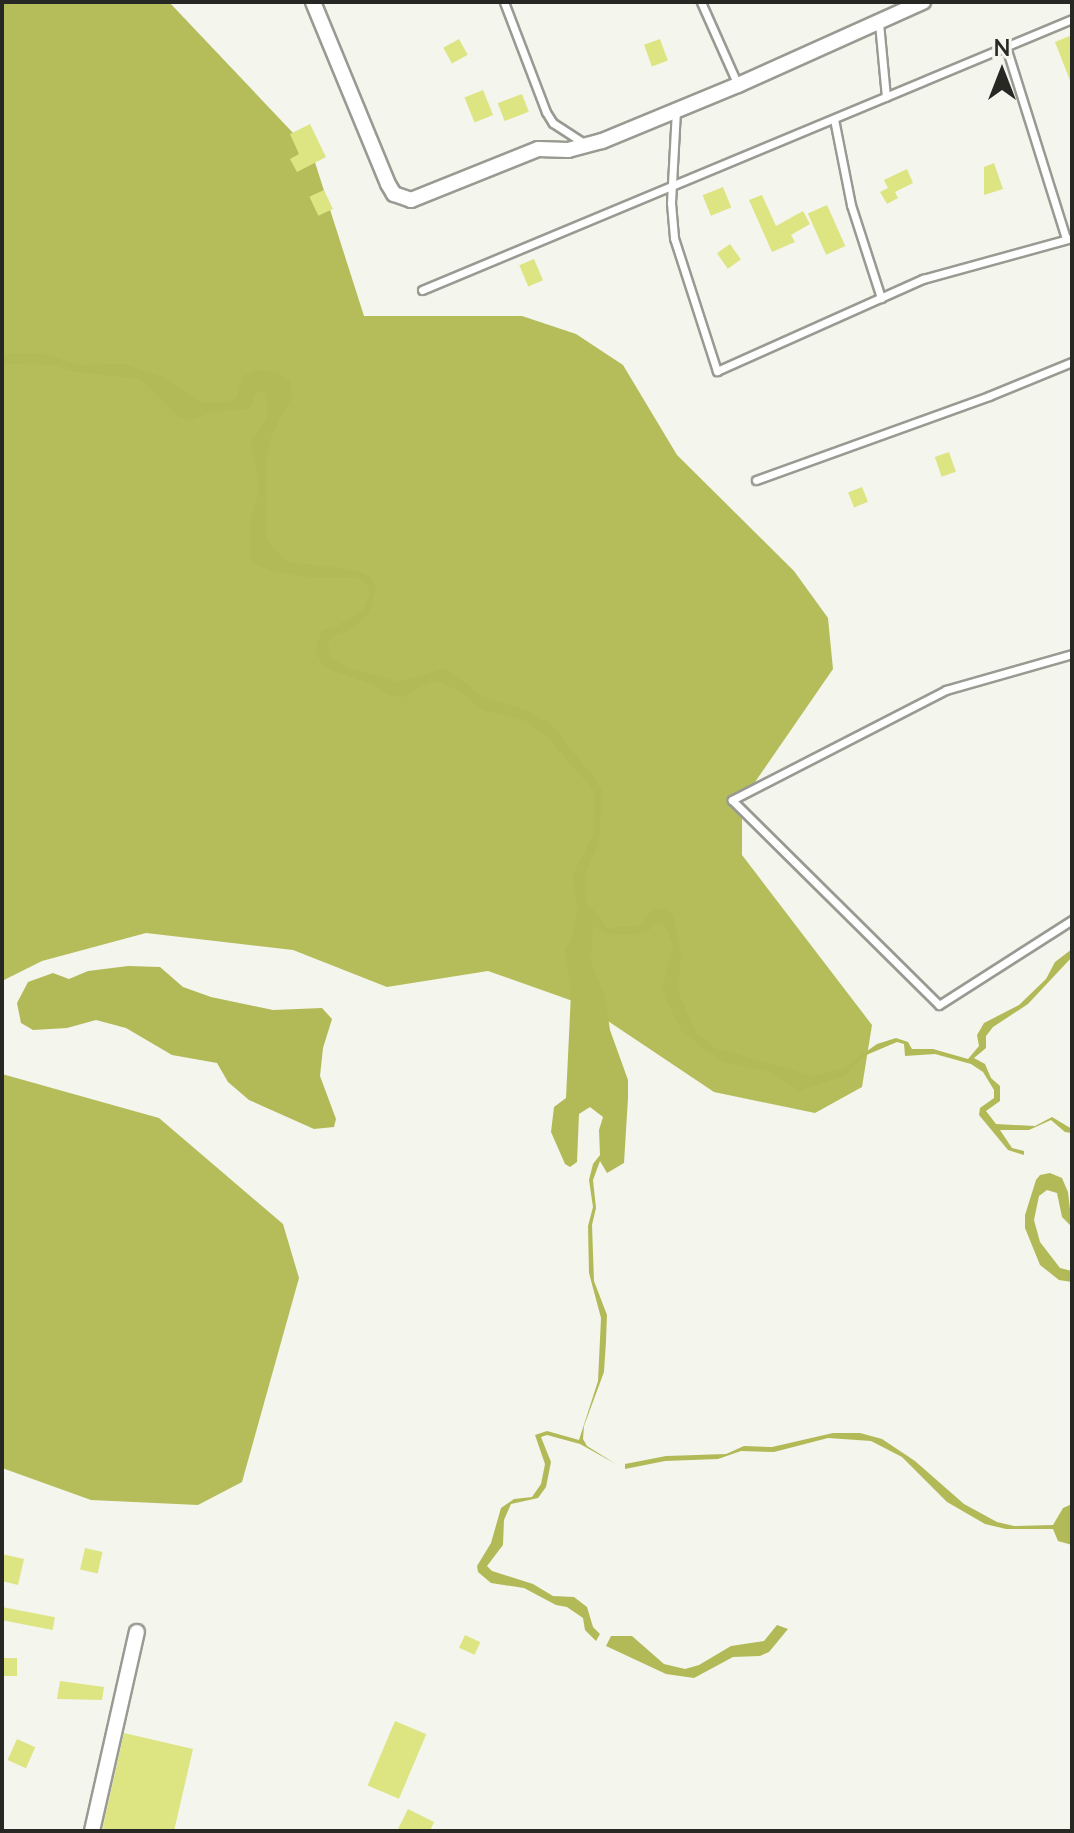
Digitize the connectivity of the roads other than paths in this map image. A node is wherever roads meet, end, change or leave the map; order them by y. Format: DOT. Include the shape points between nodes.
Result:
graph roads {
  1 [pos="313,2"];
  2 [pos="504,2"];
  3 [pos="701,2"];
  4 [pos="881,2"];
  5 [pos="923,2"];
  6 [pos="1072,19"];
  7 [pos="883,20"];
  8 [pos="1006,47"];
  9 [pos="738,85"];
  10 [pos="886,97"];
  11 [pos="676,110"];
  12 [pos="834,119"];
  13 [pos="585,144"];
  14 [pos="673,186"];
  15 [pos="1069,238"];
  16 [pos="422,290"];
  17 [pos="881,298"];
  18 [pos="1072,362"];
  19 [pos="756,480"];
  20 [pos="1072,654"];
  21 [pos="1072,920"];
  22 [pos="137,1632"];
  23 [pos="92,1831"];
  1 -- 13 [label="street" via="388,184 401,198 423,198 538,149 568,150"];
  2 -- 13 [label="lane" via="546,112 553,123"];
  3 -- 9 [label="lane"];
  4 -- 7 [label="street"];
  5 -- 7 [label="street"];
  6 -- 8 [label="lane"];
  7 -- 9 [label="street"];
  7 -- 10 [label="lane"];
  8 -- 10 [label="lane"];
  8 -- 15 [label="lane"];
  9 -- 11 [label="street"];
  10 -- 12 [label="lane"];
  11 -- 13 [label="street"];
  11 -- 14 [label="lane"];
  12 -- 14 [label="lane"];
  12 -- 17 [label="lane" via="851,205"];
  14 -- 16 [label="lane"];
  14 -- 17 [label="lane" via="674,238 717,371"];
  15 -- 17 [label="lane" via="923,279"];
  18 -- 19 [label="lane"];
  20 -- 21 [label="lane" via="946,690 732,800 939,1005"];
  22 -- 23 [label="street"];
}
